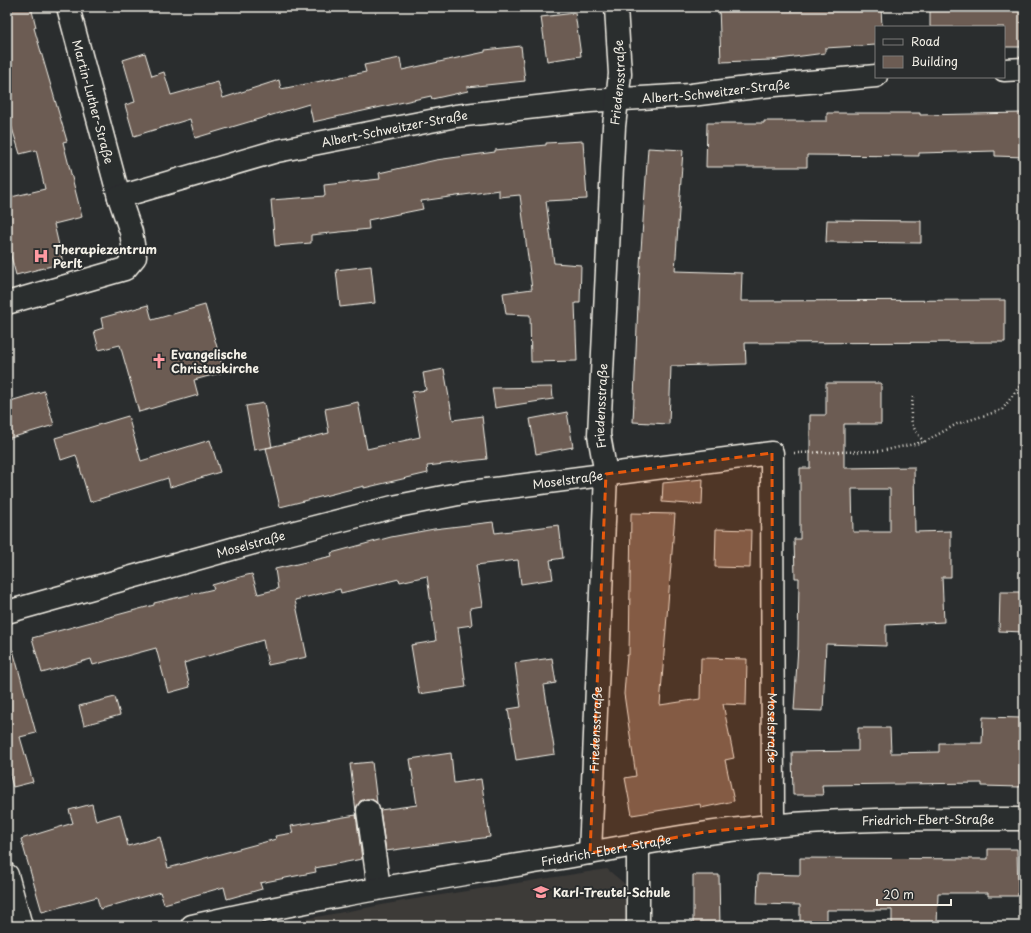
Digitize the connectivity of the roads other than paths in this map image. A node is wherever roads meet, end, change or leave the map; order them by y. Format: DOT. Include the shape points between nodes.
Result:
graph roads {
  1 [pos="68,7"];
  2 [pos="616,7"];
  3 [pos="1005,70"];
  4 [pos="1024,70"];
  5 [pos="875,76"];
  6 [pos="618,100"];
  7 [pos="119,197"];
  8 [pos="7,303"];
  9 [pos="606,474"];
  10 [pos="7,612"];
  11 [pos="368,811"];
  12 [pos="1024,819"];
  13 [pos="773,825"];
  14 [pos="638,846"];
  15 [pos="590,853"];
  16 [pos="7,875"];
  17 [pos="379,888"];
  18 [pos="268,918"];
  19 [pos="22,926"];
  20 [pos="192,926"];
  21 [pos="638,926"];
  1 -- 7 [label="street, Martin-Luther-Straße"];
  2 -- 6 [label="street, Friedensstraße" via="620,74"];
  3 -- 4 [label="street"];
  5 -- 6 [label="street, Albert-Schweitzer-Straße"];
  6 -- 7 [label="street, Albert-Schweitzer-Straße" via="456,116 335,139 277,151"];
  6 -- 9 [label="street, Friedensstraße" via="614,126 599,436"];
  7 -- 8 [label="street" via="131,232 134,257 125,269"];
  9 -- 10 [label="street, Moselstraße" via="462,493 393,508 264,540"];
  9 -- 13 [label="street, Moselstraße" via="772,453"];
  9 -- 15 [label="street, Friedensstraße"];
  11 -- 17 [label="street"];
  12 -- 13 [label="street, Friedrich-Ebert-Straße"];
  13 -- 14 [label="street, Friedrich-Ebert-Straße" via="704,832"];
  14 -- 15 [label="street, Friedrich-Ebert-Straße"];
  14 -- 21 [label="street"];
  15 -- 17 [label="street, Friedrich-Ebert-Straße"];
  16 -- 19 [label="street"];
  17 -- 18 [label="street, Friedrich-Ebert-Straße"];
  18 -- 20 [label="street, Friedrich-Ebert-Straße"];
}
